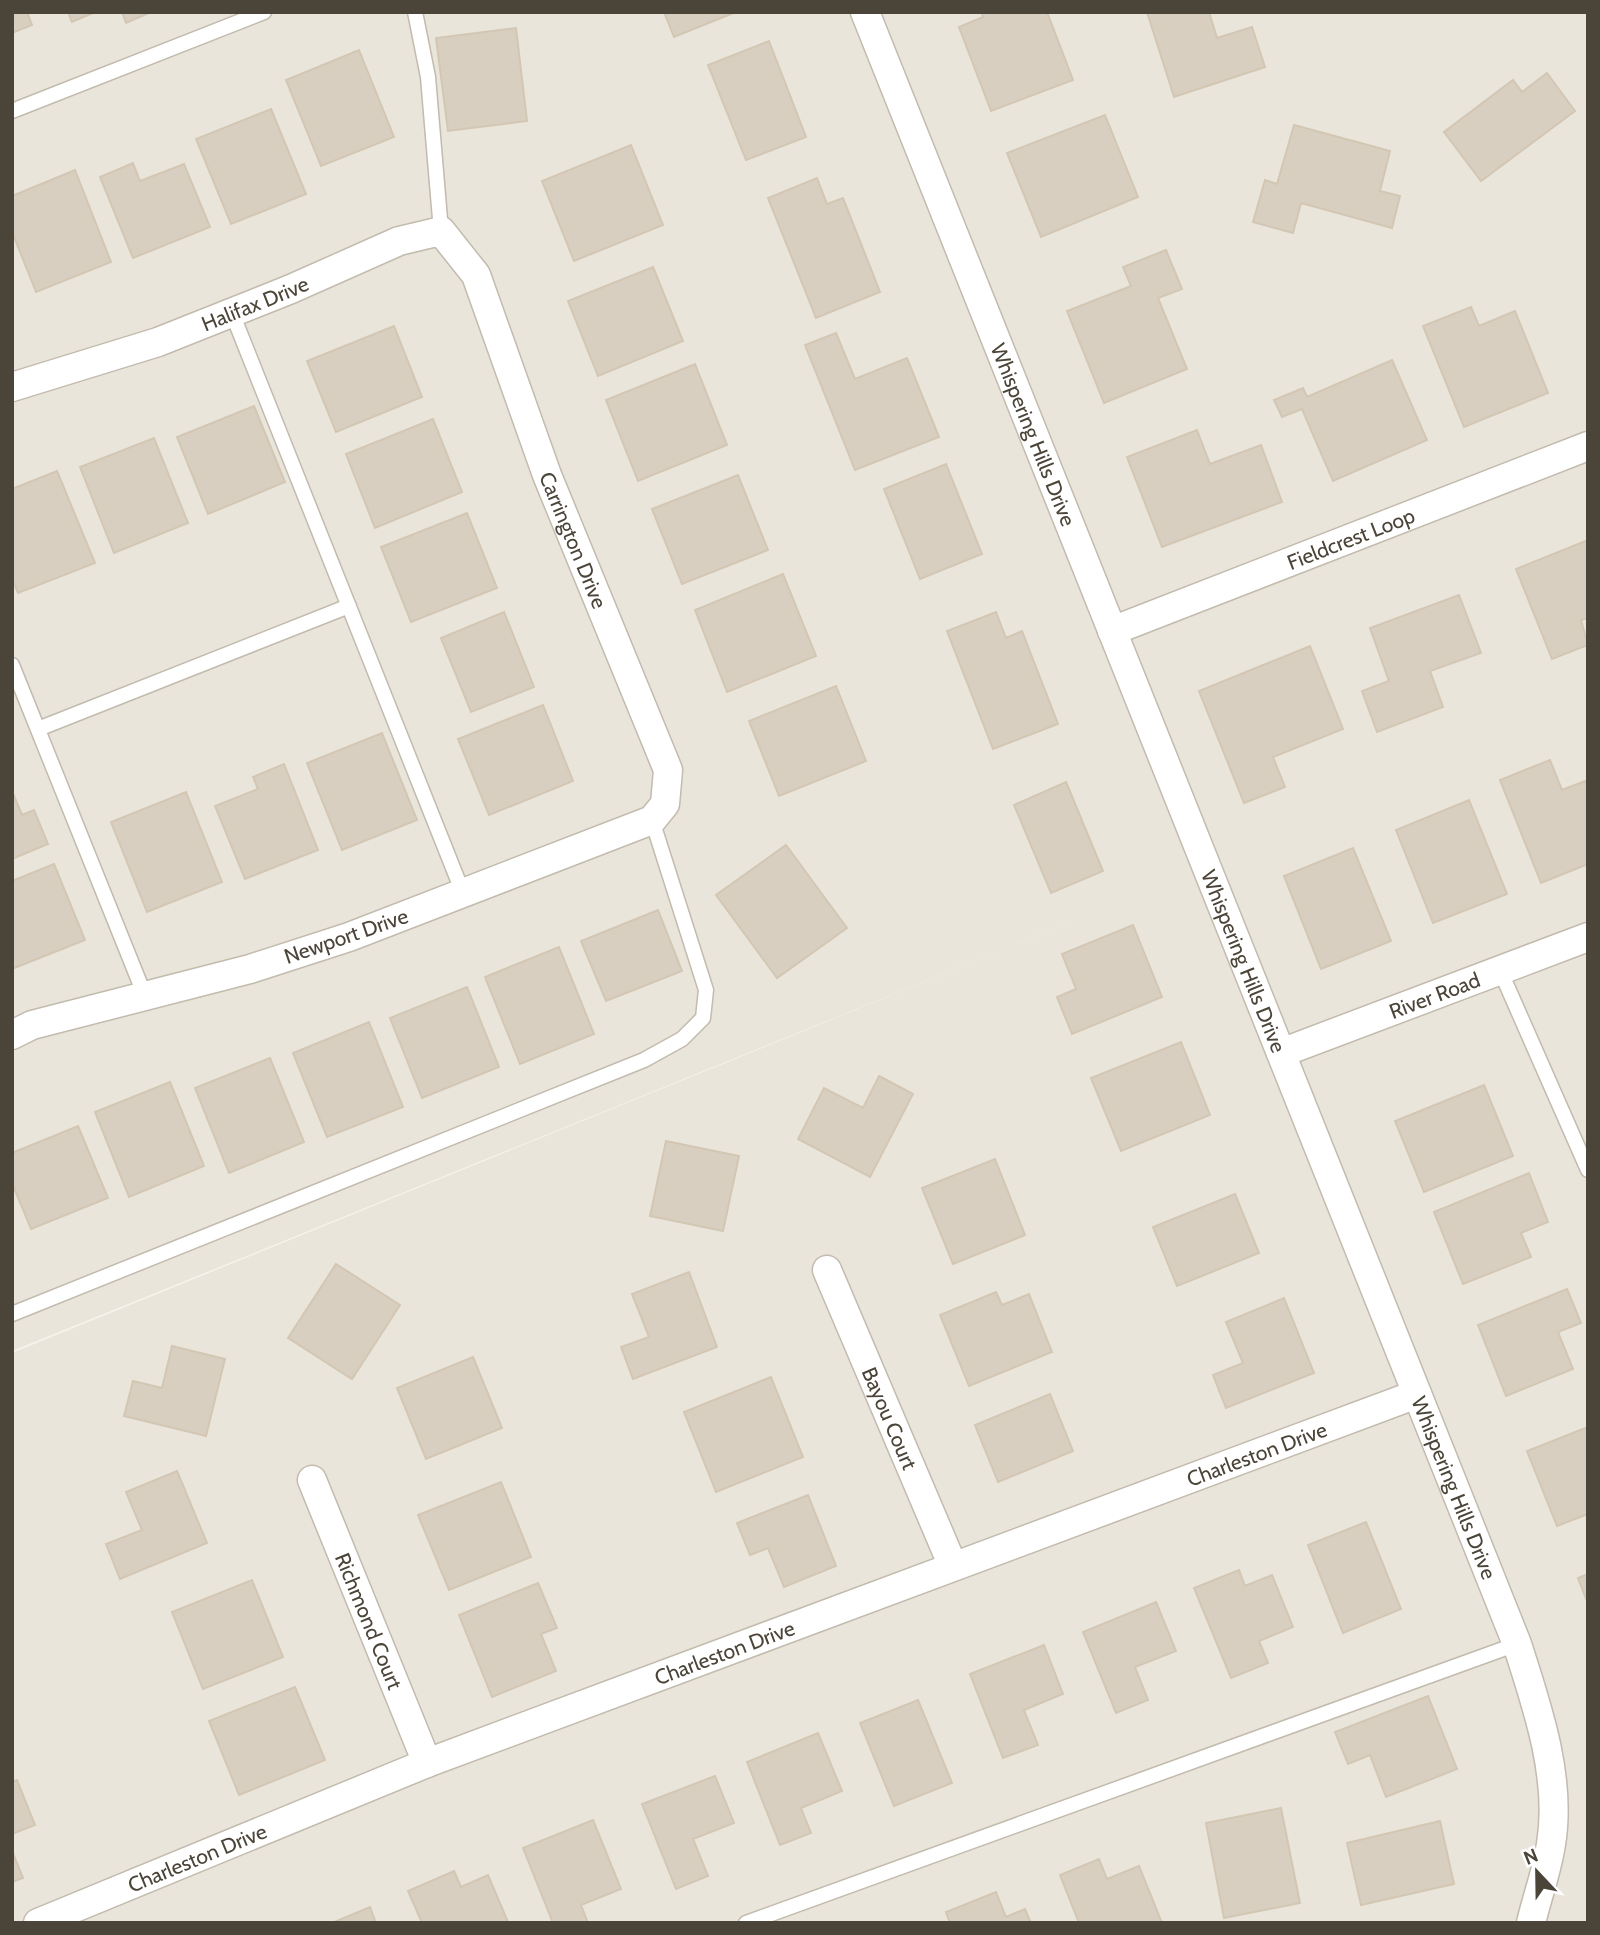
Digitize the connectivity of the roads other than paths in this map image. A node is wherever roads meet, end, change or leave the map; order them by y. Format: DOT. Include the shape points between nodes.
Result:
graph roads {
  1 [pos="264,12"];
  2 [pos="415,12"];
  3 [pos="866,12"];
  4 [pos="12,111"];
  5 [pos="441,231"];
  6 [pos="232,313"];
  7 [pos="12,387"];
  8 [pos="1588,446"];
  9 [pos="349,606"];
  10 [pos="1112,631"];
  11 [pos="12,665"];
  12 [pos="38,729"];
  13 [pos="659,812"];
  14 [pos="463,893"];
  15 [pos="1588,937"];
  16 [pos="1500,970"];
  17 [pos="145,996"];
  18 [pos="12,1035"];
  19 [pos="1281,1053"];
  20 [pos="1588,1170"];
  21 [pos="827,1270"];
  22 [pos="12,1314"];
  23 [pos="1417,1394"];
  24 [pos="312,1480"];
  25 [pos="952,1564"];
  26 [pos="1517,1644"];
  27 [pos="427,1763"];
  28 [pos="38,1923"];
  29 [pos="746,1923"];
  30 [pos="1531,1923"];
  1 -- 4 [label="lane"];
  2 -- 5 [label="lane" via="428,78"];
  3 -- 10 [label="street, Whispering Hills Drive"];
  5 -- 6 [label="street, Halifax Drive" via="399,241"];
  5 -- 13 [label="street, Carrington Drive" via="476,275 547,475 668,770"];
  6 -- 7 [label="street, Halifax Drive" via="158,342"];
  6 -- 9 [label="lane"];
  8 -- 10 [label="street, Fieldcrest Loop"];
  9 -- 12 [label="lane"];
  9 -- 14 [label="lane"];
  10 -- 19 [label="street, Whispering Hills Drive"];
  11 -- 12 [label="lane"];
  12 -- 17 [label="lane"];
  13 -- 14 [label="street, Newport Drive"];
  13 -- 22 [label="lane" via="706,990 703,1018 682,1039 644,1060"];
  14 -- 17 [label="street, Newport Drive" via="312,949"];
  15 -- 16 [label="street, River Road"];
  16 -- 19 [label="street, River Road"];
  16 -- 20 [label="lane"];
  17 -- 18 [label="street, Newport Drive"];
  19 -- 23 [label="street, Whispering Hills Drive"];
  21 -- 25 [label="street, Bayou Court"];
  23 -- 25 [label="street, Charleston Drive"];
  23 -- 26 [label="street, Whispering Hills Drive"];
  24 -- 27 [label="street, Richmond Court"];
  25 -- 27 [label="street, Charleston Drive"];
  26 -- 29 [label="lane"];
  26 -- 30 [label="street, Whispering Hills Drive" via="1552,1779 1552,1843"];
  27 -- 28 [label="street, Charleston Drive"];
}
